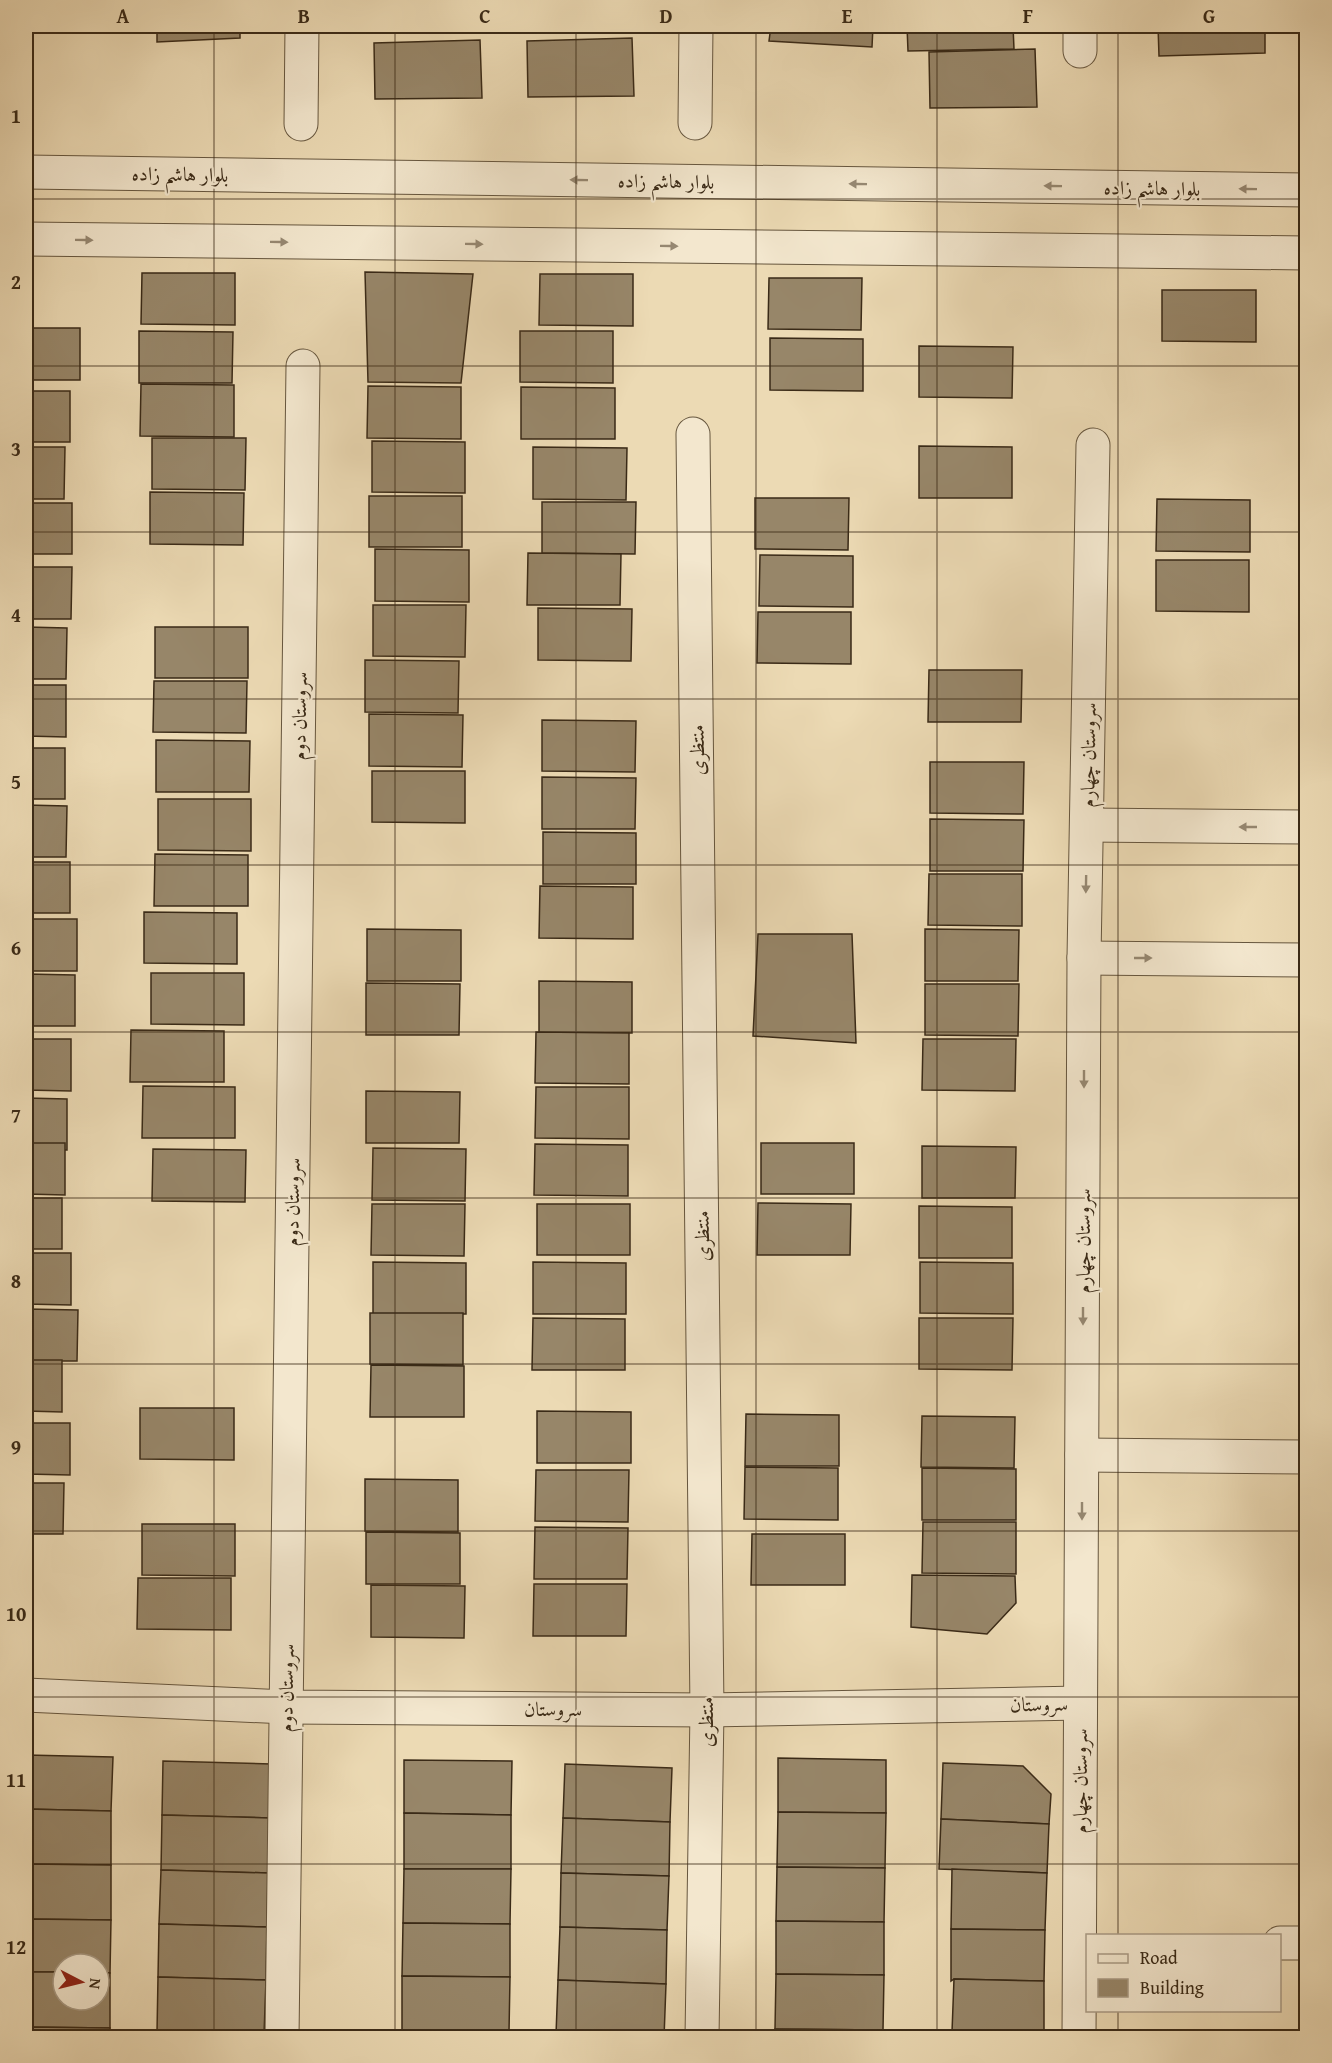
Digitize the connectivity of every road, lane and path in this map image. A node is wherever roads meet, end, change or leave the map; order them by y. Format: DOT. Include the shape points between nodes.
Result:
graph roads {
  1 [pos="302,26"];
  2 [pos="696,26"];
  3 [pos="695,123"];
  4 [pos="301,124"];
  5 [pos="26,172"];
  6 [pos="1306,190"];
  7 [pos="26,239"];
  8 [pos="1306,253"];
  9 [pos="303,366"];
  10 [pos="693,434"];
  11 [pos="1093,445"];
  12 [pos="1087,825"];
  13 [pos="1306,827"];
  14 [pos="1084,958"];
  15 [pos="1306,960"];
  16 [pos="1082,1455"];
  17 [pos="1306,1457"];
  18 [pos="26,1695"];
  19 [pos="1080,1703"];
  20 [pos="286,1707"];
  21 [pos="707,1710"];
  22 [pos="1281,1943"];
  23 [pos="1306,1943"];
  24 [pos="1083,1944"];
  25 [pos="282,2037"];
  26 [pos="702,2037"];
  27 [pos="1079,2037"];
  1 -- 4 [label="street"];
  2 -- 3 [label="street"];
  6 -- 5 [label="street, بلوار هاشم زاده, one-way"];
  7 -- 8 [label="street, one-way"];
  9 -- 20 [label="street, سروستان دوم"];
  10 -- 21 [label="street, منتظری"];
  11 -- 12 [label="street, سروستان چهارم"];
  13 -- 12 [label="street, one-way"];
  12 -- 14 [label="street, سروستان چهارم, one-way"];
  14 -- 15 [label="street, one-way"];
  14 -- 16 [label="street, سروستان چهارم, one-way"];
  16 -- 17 [label="street"];
  16 -- 19 [label="street, سروستان چهارم, one-way"];
  18 -- 20 [label="street, سروستان"];
  19 -- 21 [label="street, سروستان"];
  19 -- 24 [label="street, سروستان چهارم"];
  20 -- 21 [label="street, سروستان"];
  20 -- 25 [label="street, سروستان دوم"];
  21 -- 26 [label="street, منتظری"];
  22 -- 23 [label="street"];
  24 -- 27 [label="street, سروستان چهارم"];
}
